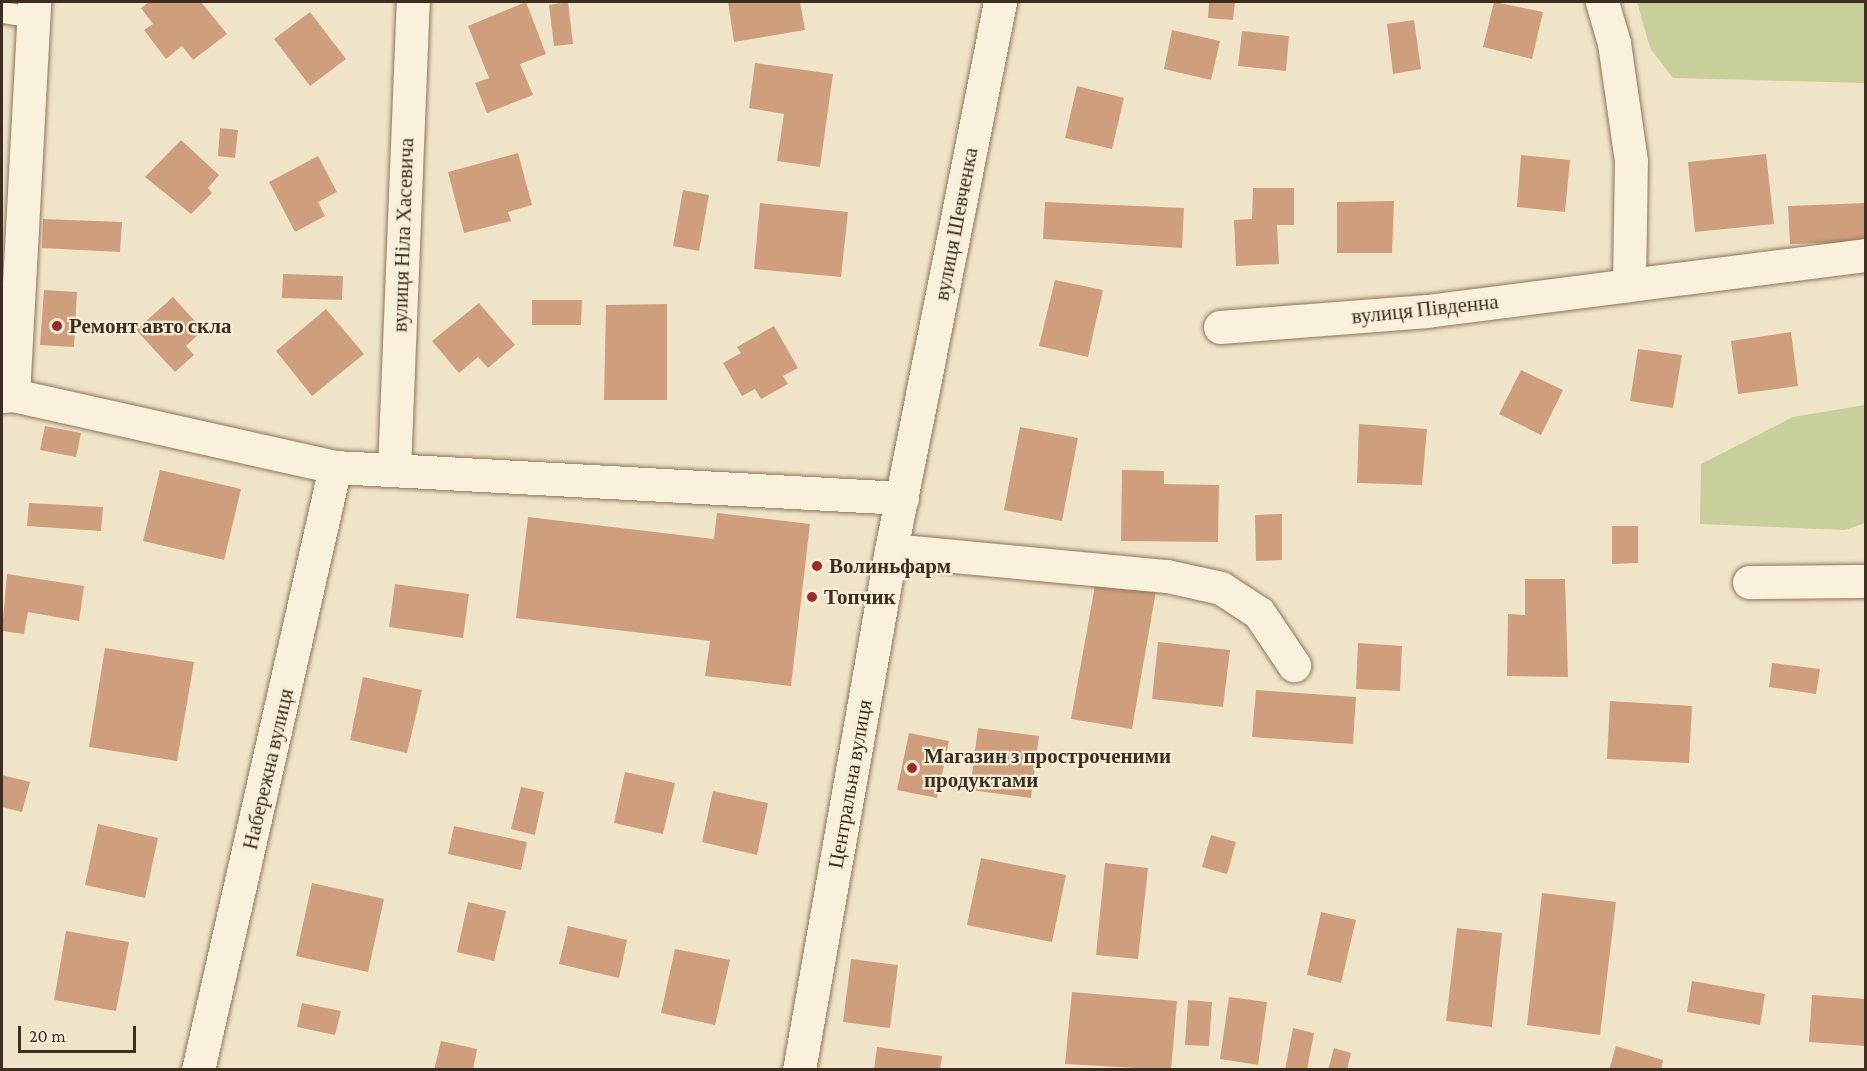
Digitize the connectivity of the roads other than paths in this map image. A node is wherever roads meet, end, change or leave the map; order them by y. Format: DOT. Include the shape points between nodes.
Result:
graph roads {
  1 [pos="413,2"];
  2 [pos="1000,2"];
  3 [pos="1602,2"];
  4 [pos="23,10"];
  5 [pos="1866,255"];
  6 [pos="1629,285"];
  7 [pos="1220,327"];
  8 [pos="7,396"];
  9 [pos="335,467"];
  10 [pos="394,469"];
  11 [pos="902,498"];
  12 [pos="891,550"];
  13 [pos="1866,580"];
  14 [pos="1749,582"];
  15 [pos="1294,665"];
  16 [pos="198,1070"];
  17 [pos="799,1070"];
  1 -- 10 [label="street, вулиця Ніла Хасевича"];
  2 -- 11 [label="street, вулиця Шевченка"];
  3 -- 6 [label="street" via="1614,43 1631,161"];
  4 -- 8 [label="street"];
  5 -- 6 [label="street, вулиця Південна"];
  6 -- 7 [label="street, вулиця Південна" via="1427,311"];
  8 -- 9 [label="street"];
  9 -- 10 [label="street"];
  9 -- 16 [label="street, Набережна вулиця"];
  10 -- 11 [label="street"];
  11 -- 12 [label="street, Центральна вулиця"];
  12 -- 15 [label="street" via="1167,576 1221,588 1259,614"];
  12 -- 17 [label="street, Центральна вулиця"];
  13 -- 14 [label="street"];
}
